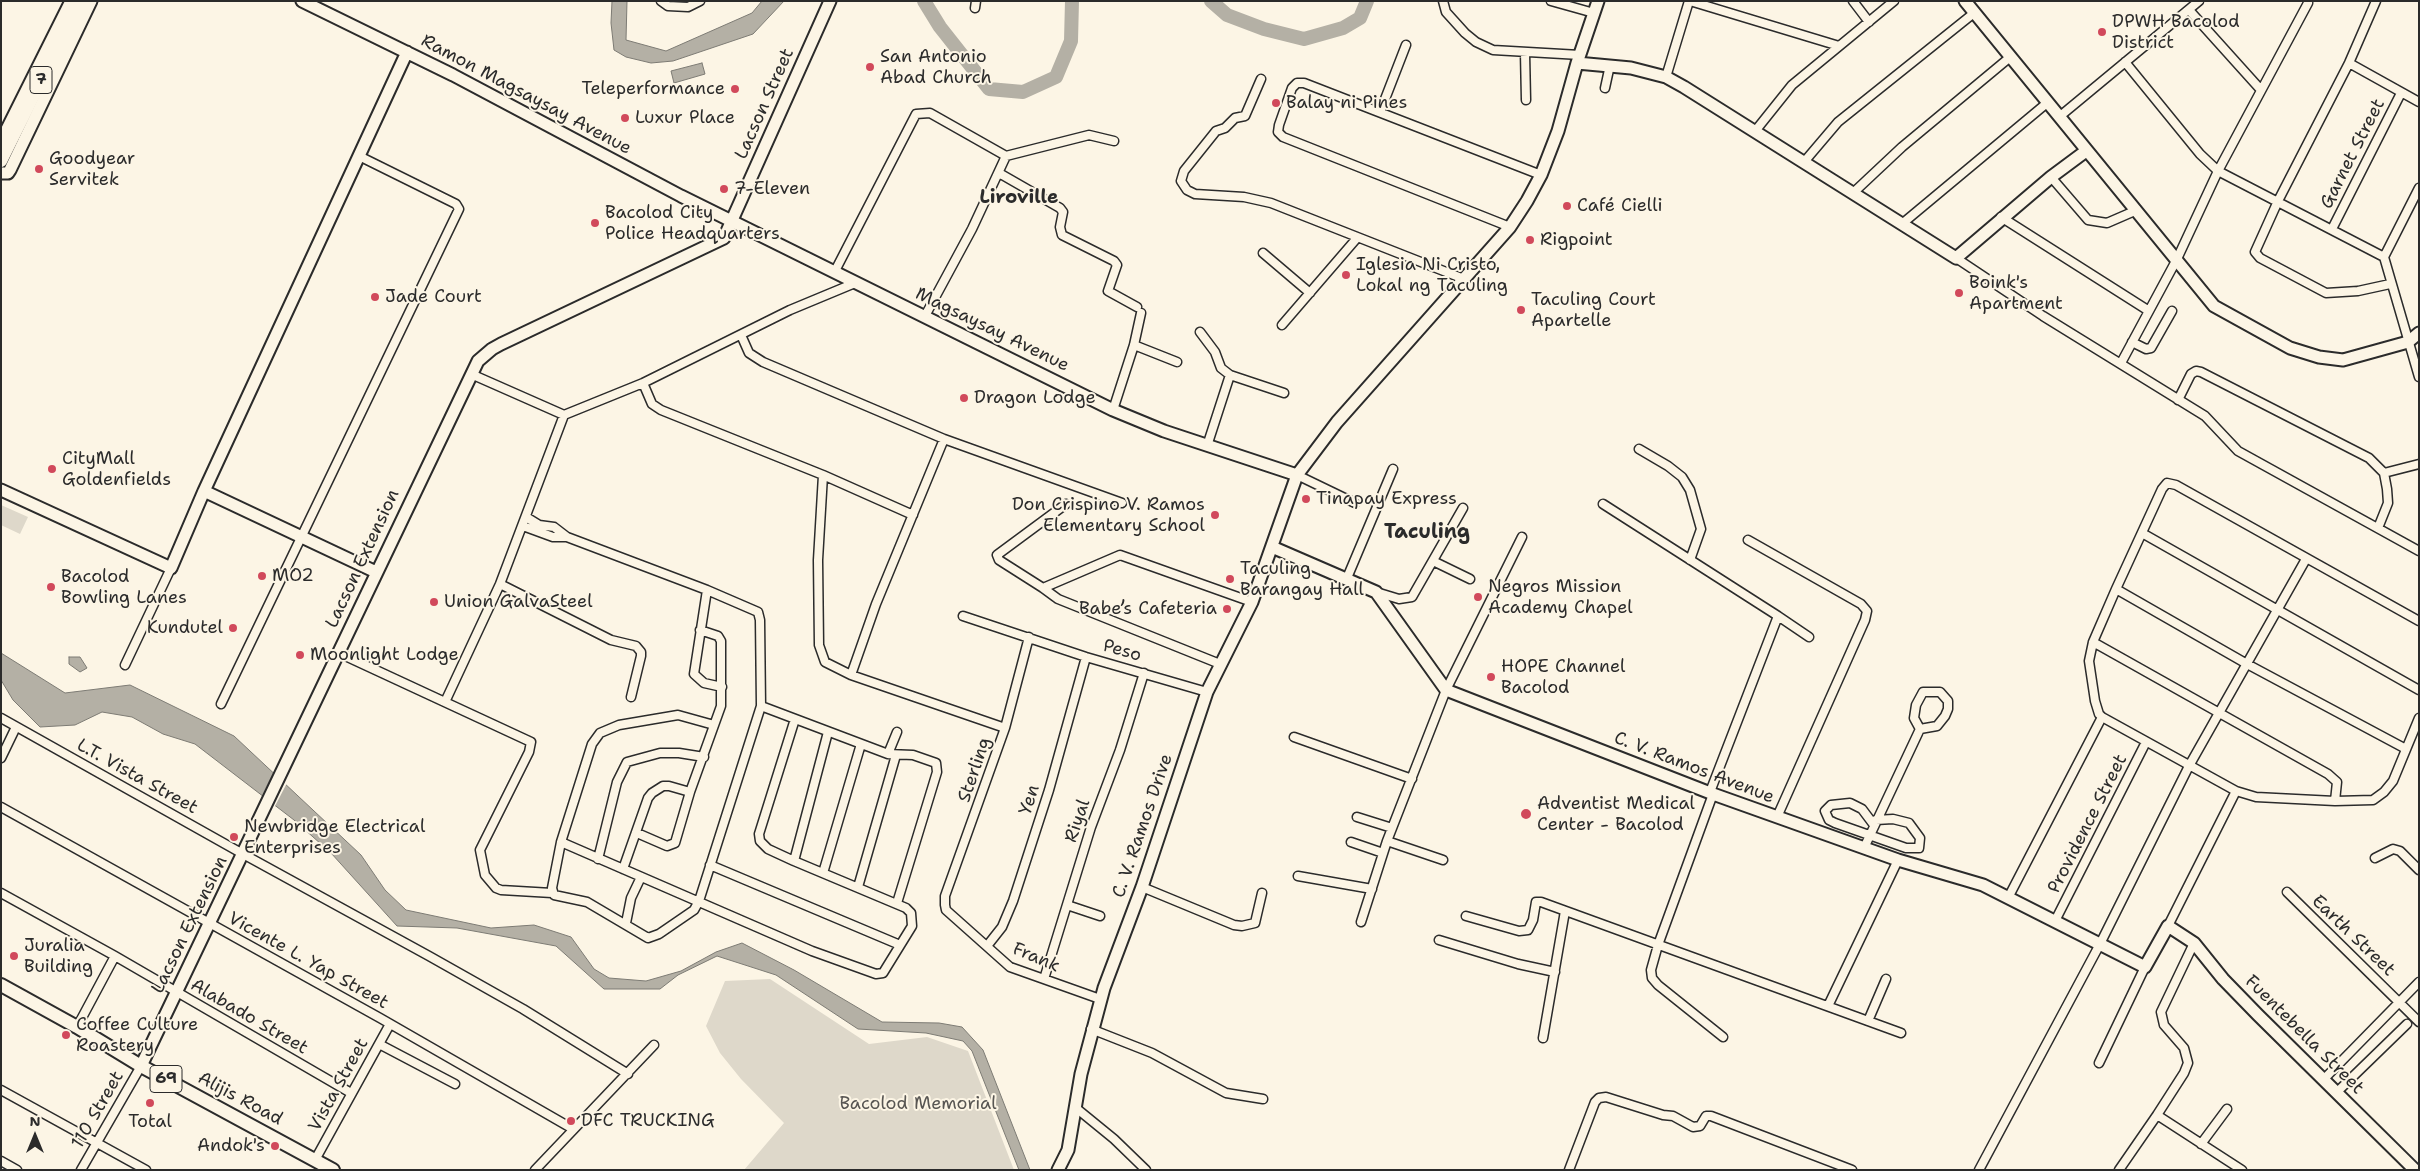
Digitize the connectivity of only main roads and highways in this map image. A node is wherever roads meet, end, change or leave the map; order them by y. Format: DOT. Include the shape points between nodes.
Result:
graph roads {
  1 [pos="81,1"];
  2 [pos="1,161"];
  3 [pos="1,985"];
  4 [pos="333,1170"];
  1 -- 2 [label="main road, 7"];
  3 -- 4 [label="main road, Alijis Road / 69" via="77,1026 141,1066"];
}
